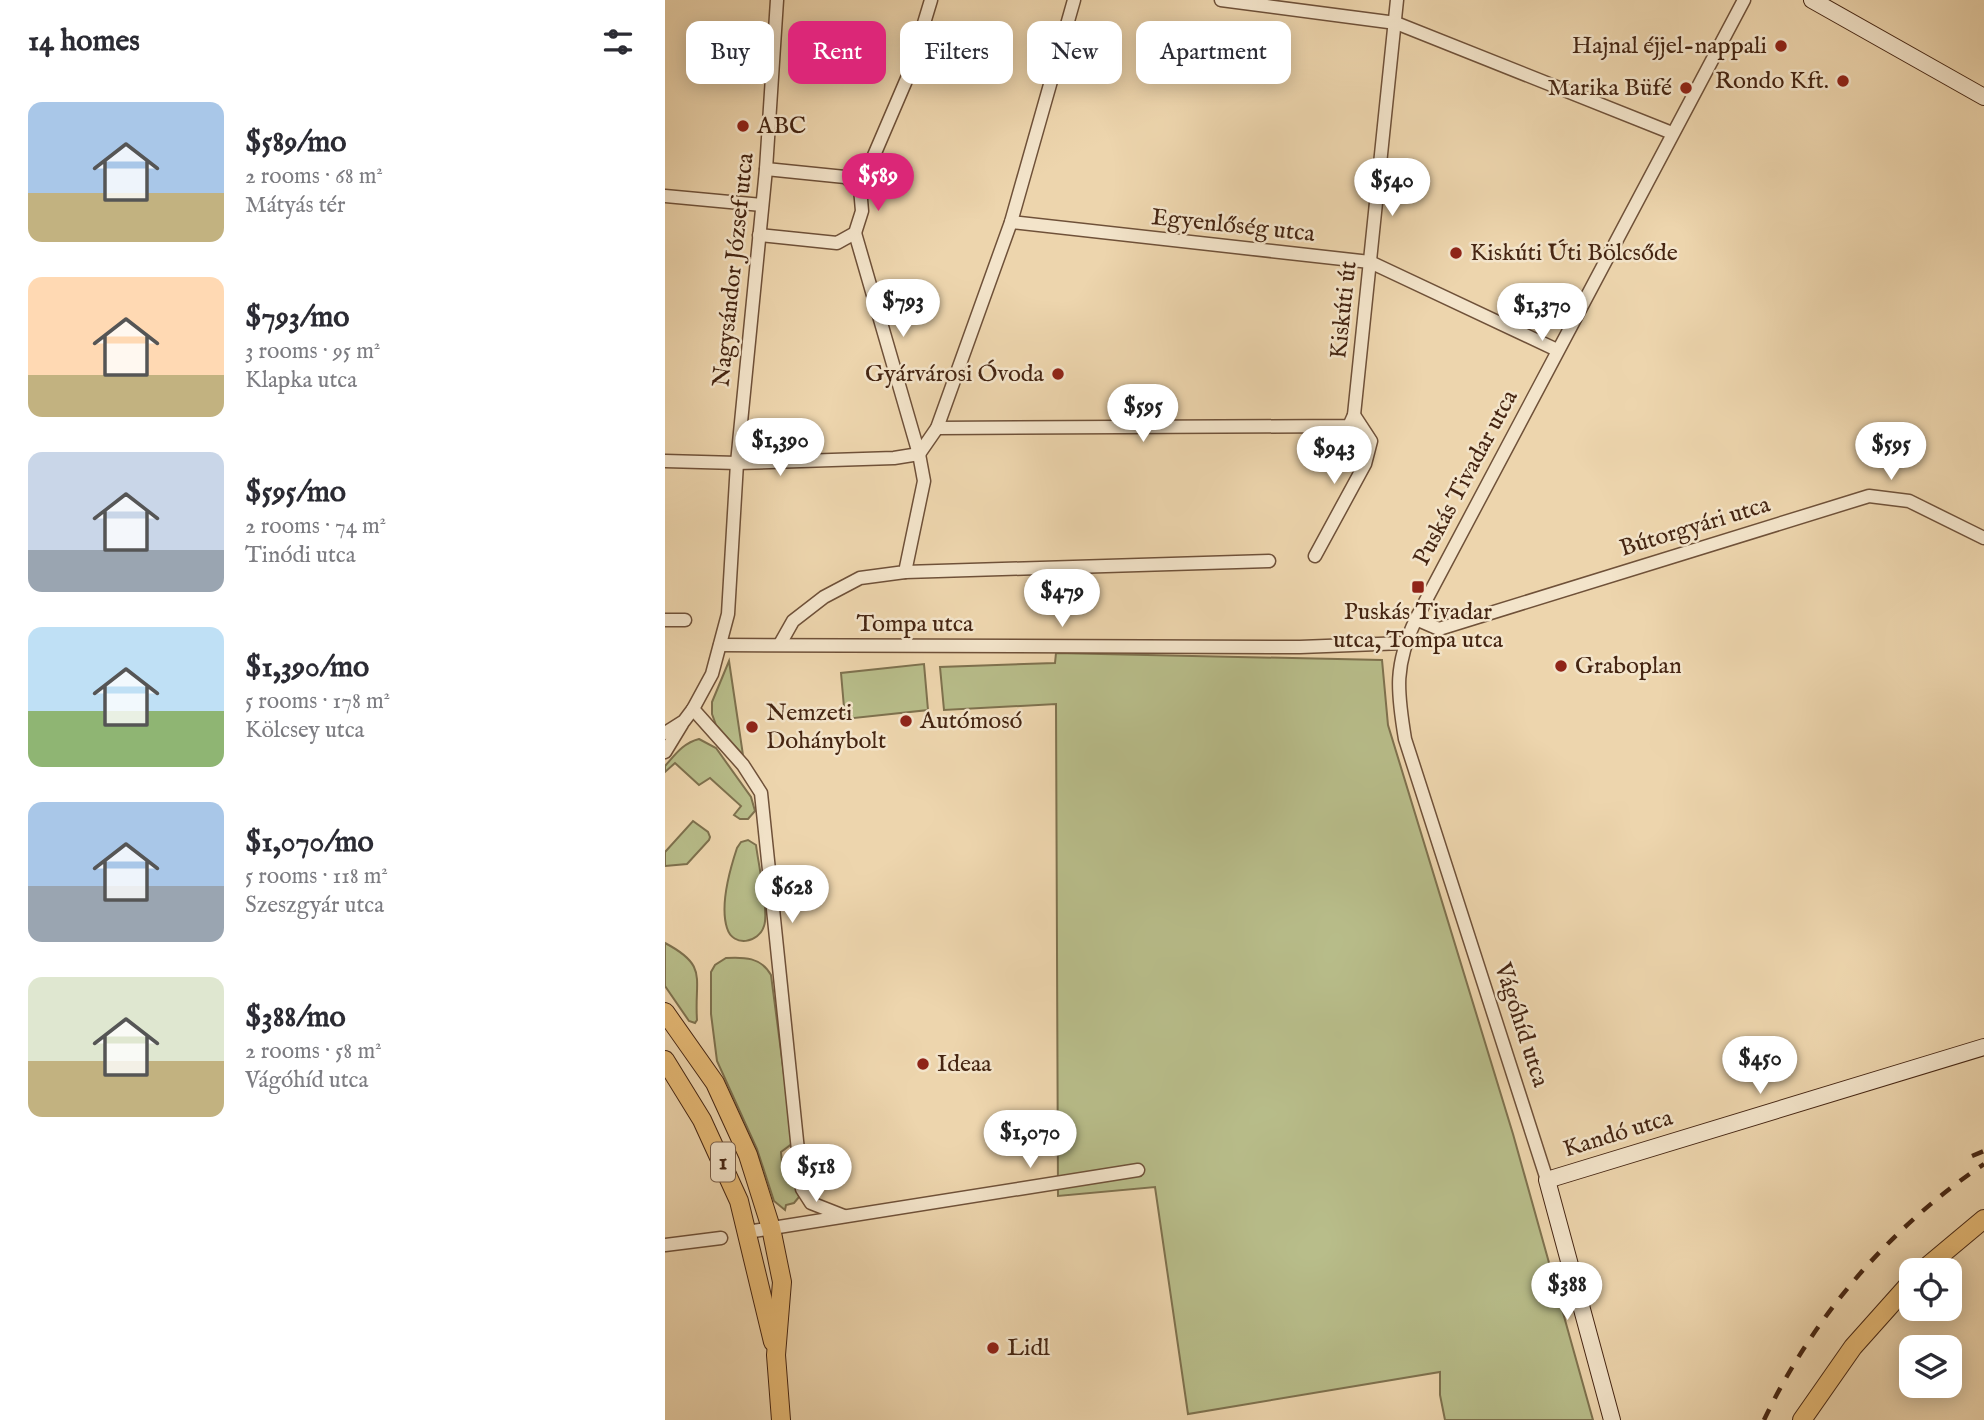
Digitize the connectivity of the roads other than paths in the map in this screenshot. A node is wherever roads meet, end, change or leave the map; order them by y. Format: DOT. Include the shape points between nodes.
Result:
graph roads {
  1 [pos="777,0"];
  2 [pos="932,0"];
  3 [pos="1074,0"];
  4 [pos="1228,0"];
  5 [pos="1397,0"];
  6 [pos="1744,0"];
  7 [pos="1812,0"];
  8 [pos="1396,23"];
  9 [pos="1984,97"];
  10 [pos="1672,133"];
  11 [pos="766,169"];
  12 [pos="860,188"];
  13 [pos="665,196"];
  14 [pos="762,205"];
  15 [pos="1011,222"];
  16 [pos="855,233"];
  17 [pos="759,235"];
  18 [pos="1370,262"];
  19 [pos="1557,350"];
  20 [pos="1352,420"];
  21 [pos="937,428"];
  22 [pos="919,454"];
  23 [pos="665,461"];
  24 [pos="737,463"];
  25 [pos="1984,538"];
  26 [pos="1315,556"];
  27 [pos="1269,561"];
  28 [pos="905,572"];
  29 [pos="1416,619"];
  30 [pos="665,620"];
  31 [pos="685,620"];
  32 [pos="1404,643"];
  33 [pos="780,644"];
  34 [pos="720,645"];
  35 [pos="693,709"];
  36 [pos="684,721"];
  37 [pos="665,733"];
  38 [pos="665,752"];
  39 [pos="665,1012"];
  40 [pos="1984,1047"];
  41 [pos="665,1060"];
  42 [pos="1138,1170"];
  43 [pos="1546,1180"];
  44 [pos="844,1216"];
  45 [pos="1984,1219"];
  46 [pos="771,1228"];
  47 [pos="747,1232"];
  48 [pos="721,1238"];
  49 [pos="665,1245"];
  50 [pos="1937,1258"];
  51 [pos="1899,1295"];
  52 [pos="776,1354"];
  53 [pos="781,1420"];
  54 [pos="1612,1420"];
  55 [pos="1802,1420"];
  1 -- 11 [label="street, Nagysándor József utca"];
  2 -- 12 [label="street" via="908,76"];
  3 -- 15 [label="street"];
  4 -- 8 [label="street"];
  5 -- 8 [label="street, Kiskúti út"];
  6 -- 10 [label="street, Puskás Tivadar utca"];
  7 -- 9 [label="street"];
  8 -- 10 [label="street"];
  8 -- 18 [label="street, Kiskúti út"];
  10 -- 19 [label="street, Puskás Tivadar utca"];
  11 -- 12 [label="street" via="845,177"];
  11 -- 14 [label="street, Nagysándor József utca"];
  12 -- 16 [label="street" via="862,211"];
  13 -- 14 [label="street"];
  14 -- 17 [label="street, Nagysándor József utca"];
  15 -- 18 [label="street, Egyenlőség utca"];
  15 -- 21 [label="street"];
  16 -- 17 [label="street" via="837,243"];
  16 -- 22 [label="street"];
  17 -- 24 [label="street, Nagysándor József utca"];
  18 -- 19 [label="street, Egyenlőség utca"];
  18 -- 20 [label="street, Kiskúti út"];
  19 -- 29 [label="street, Puskás Tivadar utca"];
  20 -- 21 [label="street"];
  20 -- 26 [label="street" via="1371,441 1365,464"];
  21 -- 22 [label="street"];
  22 -- 24 [label="street"];
  22 -- 28 [label="street" via="924,481"];
  23 -- 24 [label="street"];
  24 -- 34 [label="street, Nagysándor József utca" via="728,614"];
  25 -- 29 [label="street, Bútorgyári utca" via="1909,502 1869,496 1439,629"];
  27 -- 28 [label="street"];
  28 -- 33 [label="street" via="860,579 824,597 793,621"];
  29 -- 32 [label="street, Puskás Tivadar utca"];
  30 -- 31 [label="street"];
  32 -- 33 [label="street, Tompa utca" via="1300,647"];
  32 -- 43 [label="street, Vágóhíd utca" via="1398,699 1405,739"];
  33 -- 34 [label="street, Tompa utca"];
  34 -- 35 [label="street, Nagysándor József utca" via="712,674"];
  35 -- 36 [label="street, Nagysándor József utca"];
  35 -- 44 [label="street" via="743,765 761,793 800,1178 811,1203"];
  36 -- 37 [label="street, Nagysándor József utca"];
  36 -- 38 [label="street"];
  39 -- 46 [label="main road, 1" via="715,1083 748,1155"];
  40 -- 43 [label="street, Kandó utca"];
  41 -- 47 [label="main road, 1" via="727,1170"];
  42 -- 44 [label="street"];
  43 -- 54 [label="street, Vágóhíd utca"];
  44 -- 46 [label="street"];
  45 -- 50 [label="main road"];
  46 -- 47 [label="street"];
  46 -- 52 [label="main road, 1" via="782,1282"];
  47 -- 52 [label="main road, 1"];
  48 -- 49 [label="street"];
  51 -- 55 [label="main road" via="1853,1347"];
  52 -- 53 [label="main road, 1"];
}
